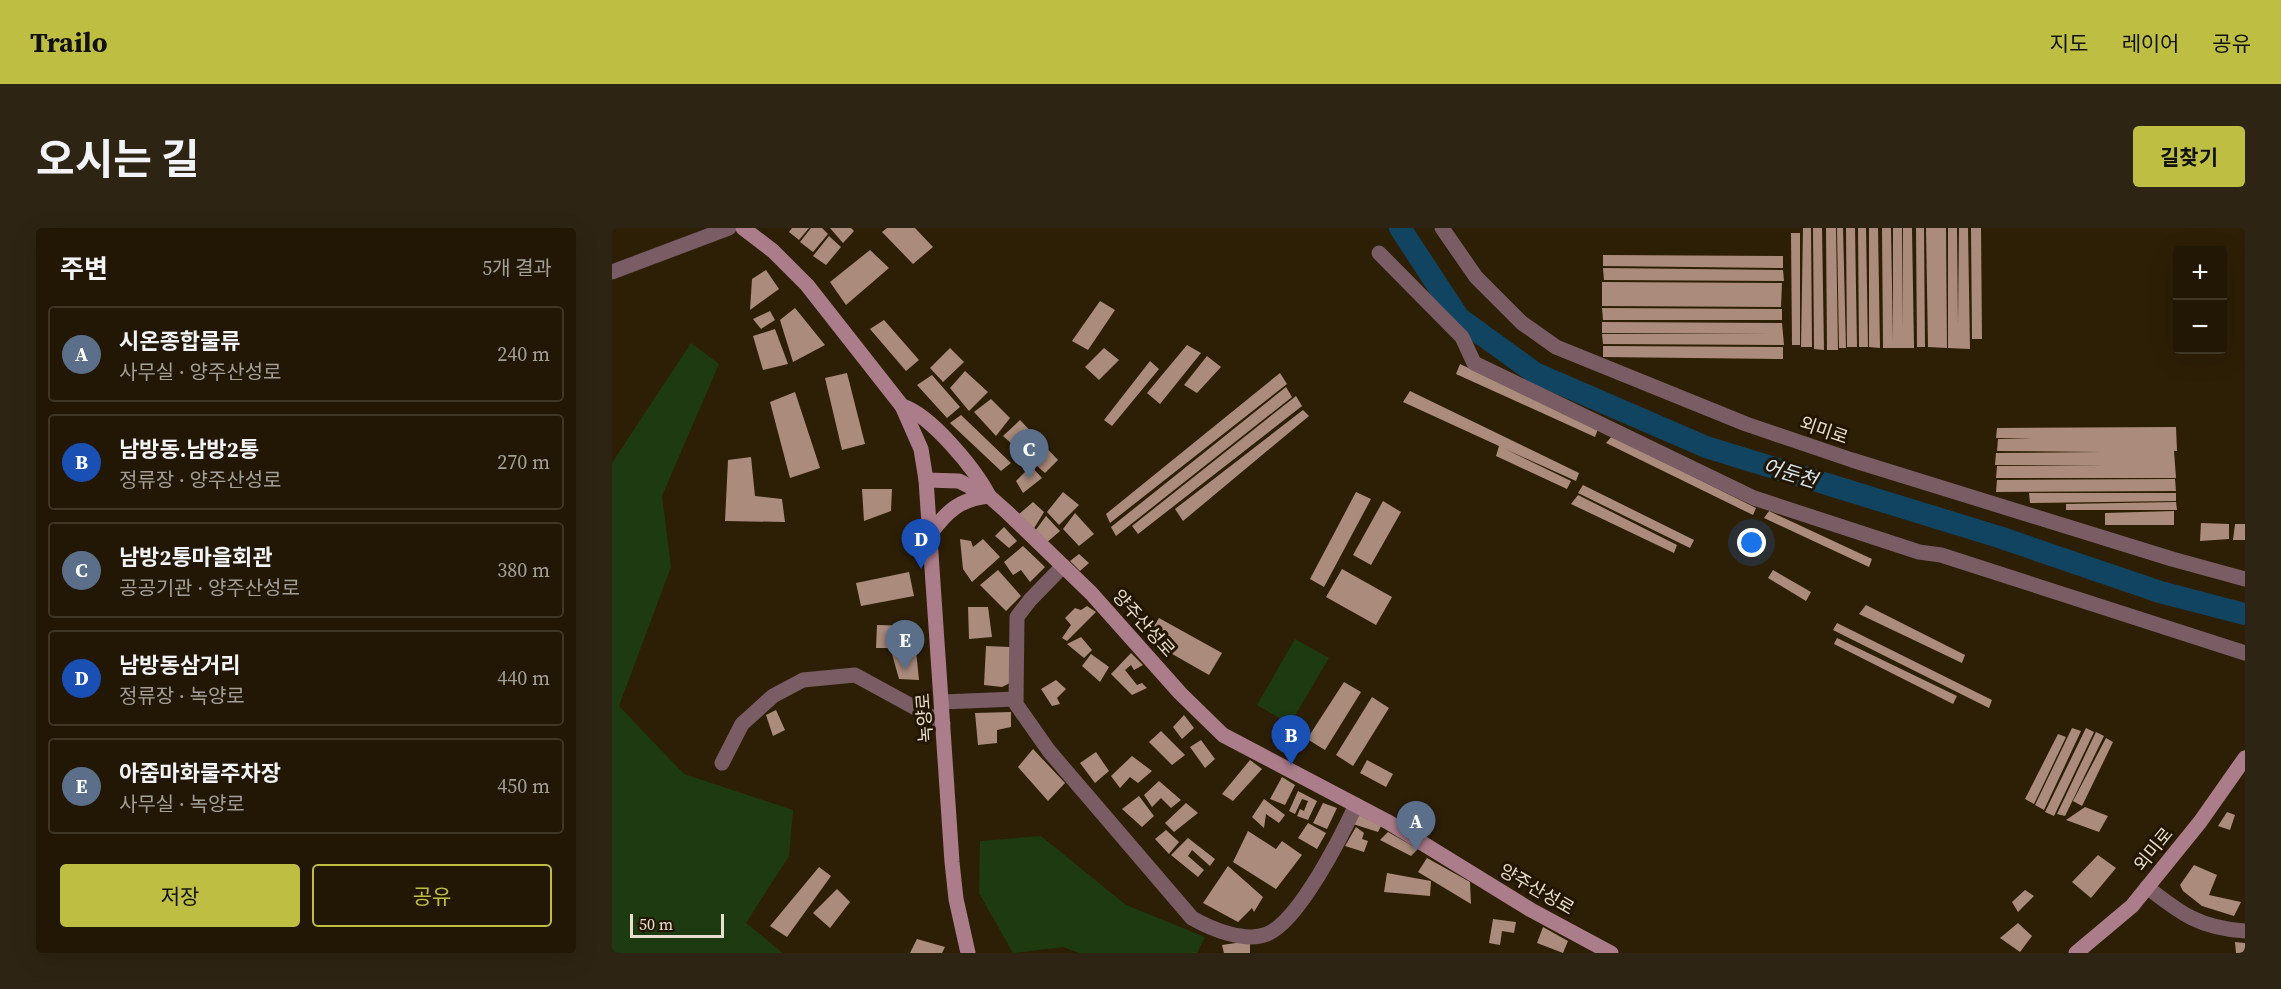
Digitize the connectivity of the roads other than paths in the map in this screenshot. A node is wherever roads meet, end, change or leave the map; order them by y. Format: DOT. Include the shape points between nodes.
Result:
graph roads {
  1 [pos="729,228"];
  2 [pos="743,228"];
  3 [pos="1442,228"];
  4 [pos="1379,253"];
  5 [pos="612,272"];
  6 [pos="902,406"];
  7 [pos="926,480"];
  8 [pos="989,496"];
  9 [pos="930,534"];
  10 [pos="1063,566"];
  11 [pos="2245,579"];
  12 [pos="2245,652"];
  13 [pos="1016,699"];
  14 [pos="942,702"];
  15 [pos="944,723"];
  16 [pos="2245,758"];
  17 [pos="722,763"];
  18 [pos="1356,805"];
  19 [pos="2147,887"];
  20 [pos="2245,931"];
  21 [pos="968,953"];
  22 [pos="1611,953"];
  23 [pos="2076,953"];
  1 -- 5 [label="street"];
  2 -- 6 [label="street" via="807,285"];
  3 -- 11 [label="street, 외미로" via="1476,278 1522,323 1556,348 1746,424 1852,460"];
  4 -- 12 [label="street" via="1462,337 1474,363 1754,498"];
  6 -- 7 [label="street" via="921,449"];
  6 -- 8 [label="street" via="915,410 932,426 980,479"];
  7 -- 8 [label="street, 양주산성로" via="959,481"];
  7 -- 9 [label="street, 녹양로"];
  8 -- 9 [label="street" via="962,502 945,513"];
  8 -- 10 [label="street, 양주산성로"];
  9 -- 14 [label="street, 녹양로"];
  10 -- 13 [label="street" via="1017,617"];
  10 -- 18 [label="street, 양주산성로" via="1223,735"];
  13 -- 14 [label="street"];
  13 -- 18 [label="street" via="1049,752 1192,918 1212,930 1266,935 1284,923 1337,844"];
  14 -- 15 [label="street, 녹양로"];
  15 -- 17 [label="street" via="855,675 803,680 773,696 741,724"];
  15 -- 21 [label="street, 녹양로" via="956,899"];
  16 -- 19 [label="street, 외미로"];
  18 -- 22 [label="street, 양주산성로" via="1530,910"];
  19 -- 20 [label="street" via="2180,914 2220,929"];
  19 -- 23 [label="street, 외미로" via="2132,906"];
}
